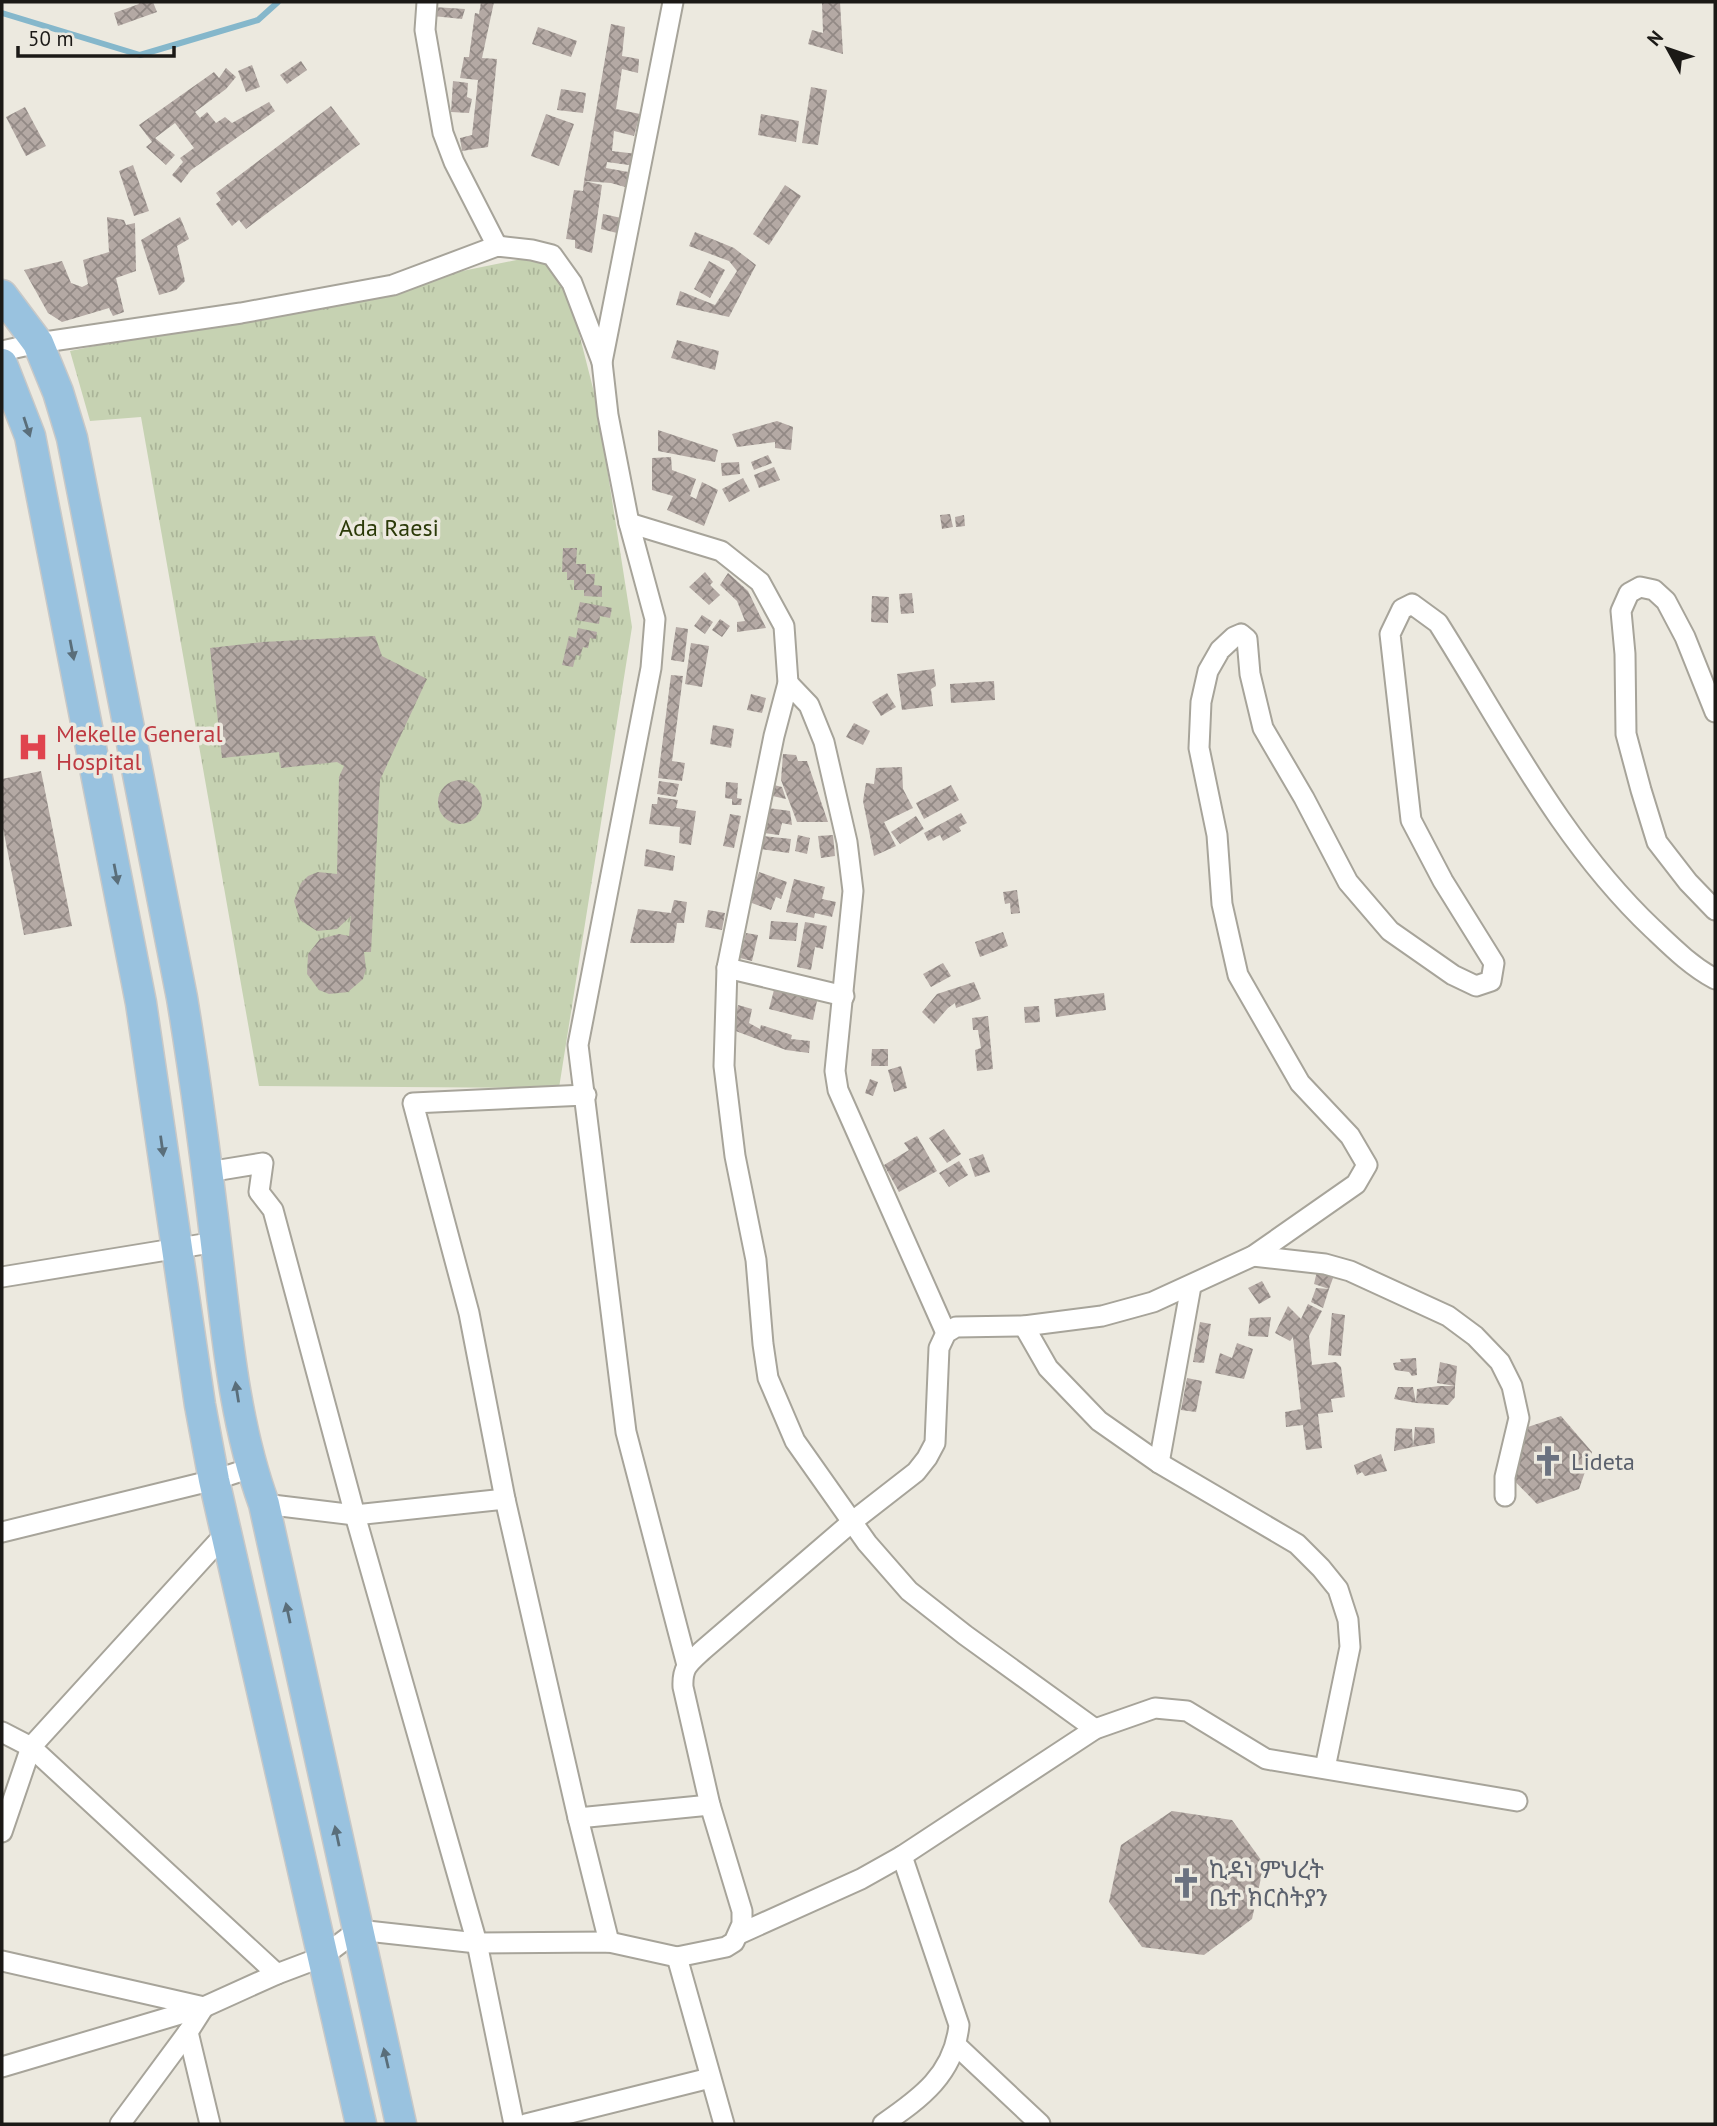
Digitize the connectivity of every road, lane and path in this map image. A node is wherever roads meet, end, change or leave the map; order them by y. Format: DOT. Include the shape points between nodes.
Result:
graph roads {
  1 [pos="426,2"];
  2 [pos="673,2"];
  3 [pos="497,246"];
  4 [pos="2,295"];
  5 [pos="38,343"];
  6 [pos="2,351"];
  7 [pos="602,362"];
  8 [pos="2,364"];
  9 [pos="629,523"];
  10 [pos="788,682"];
  11 [pos="1715,712"];
  12 [pos="1715,911"];
  13 [pos="727,968"];
  14 [pos="1715,979"];
  15 [pos="844,996"];
  16 [pos="198,1091"];
  17 [pos="586,1095"];
  18 [pos="155,1098"];
  19 [pos="208,1172"];
  20 [pos="216,1242"];
  21 [pos="177,1250"];
  22 [pos="1253,1256"];
  23 [pos="2,1277"];
  24 [pos="1191,1286"];
  25 [pos="1024,1326"];
  26 [pos="946,1333"];
  27 [pos="1159,1463"];
  28 [pos="251,1468"];
  29 [pos="214,1480"];
  30 [pos="1505,1496"];
  31 [pos="505,1499"];
  32 [pos="264,1504"];
  33 [pos="355,1515"];
  34 [pos="853,1521"];
  35 [pos="2,1532"];
  36 [pos="225,1534"];
  37 [pos="687,1665"];
  38 [pos="1095,1729"];
  39 [pos="2,1732"];
  40 [pos="31,1747"];
  41 [pos="1325,1768"];
  42 [pos="1517,1801"];
  43 [pos="710,1805"];
  44 [pos="578,1818"];
  45 [pos="2,1832"];
  46 [pos="902,1856"];
  47 [pos="358,1930"];
  48 [pos="739,1934"];
  49 [pos="609,1942"];
  50 [pos="477,1943"];
  51 [pos="677,1956"];
  52 [pos="322,1957"];
  53 [pos="2,1961"];
  54 [pos="277,1974"];
  55 [pos="204,2007"];
  56 [pos="188,2032"];
  57 [pos="957,2046"];
  58 [pos="2,2067"];
  59 [pos="710,2078"];
  60 [pos="120,2124"];
  61 [pos="210,2124"];
  62 [pos="361,2124"];
  63 [pos="401,2124"];
  64 [pos="514,2124"];
  65 [pos="526,2124"];
  66 [pos="724,2124"];
  67 [pos="883,2124"];
  68 [pos="1040,2124"];
  1 -- 3 [label="street" via="425,30 443,134"];
  2 -- 7 [label="street"];
  3 -- 5 [label="street" via="393,285"];
  3 -- 7 [label="street" via="552,255 572,283"];
  4 -- 5 [label="main road"];
  5 -- 6 [label="street"];
  5 -- 16 [label="main road" via="72,438"];
  7 -- 9 [label="street"];
  8 -- 18 [label="main road, one-way" via="30,436 141,1003"];
  9 -- 10 [label="street" via="721,551 760,582 783,626"];
  9 -- 17 [label="street" via="655,619 651,668 578,1045"];
  10 -- 13 [label="street"];
  10 -- 15 [label="street" via="808,705 824,742 847,842 853,891"];
  11 -- 12 [label="street" via="1666,601 1654,590 1640,587 1629,593 1621,611 1626,734 1641,790 1657,842"];
  13 -- 15 [label="street"];
  13 -- 34 [label="street" via="724,1066 735,1156 757,1260 768,1378 795,1441"];
  14 -- 22 [label="street" via="1694,967 1623,901 1548,805 1438,623 1412,604 1402,609 1390,634 1411,820 1494,963 1491,981 1476,986 1453,975 1390,931 1348,882 1263,728 1247,639 1241,634 1234,636 1208,671 1199,748 1217,835 1222,904 1238,975 1300,1083 1350,1136 1367,1165 1356,1184"];
  15 -- 26 [label="street" via="835,1070 838,1090"];
  16 -- 18 [label="main road"];
  16 -- 19 [label="main road"];
  17 -- 31 [label="street" via="413,1103 470,1313"];
  17 -- 37 [label="street" via="625,1432"];
  18 -- 21 [label="main road, one-way"];
  19 -- 20 [label="main road"];
  19 -- 33 [label="street" via="263,1163 259,1192 273,1210"];
  20 -- 21 [label="street"];
  28 -- 20 [label="main road, one-way"];
  21 -- 23 [label="street"];
  21 -- 29 [label="main road"];
  22 -- 24 [label="street"];
  22 -- 30 [label="street" via="1350,1271 1448,1316 1475,1336 1500,1362 1512,1386 1519,1418"];
  24 -- 25 [label="street" via="1102,1316"];
  24 -- 27 [label="street"];
  25 -- 26 [label="street" via="956,1327"];
  25 -- 27 [label="street" via="1048,1368 1099,1421"];
  26 -- 34 [label="street" via="939,1348 935,1443 916,1472"];
  27 -- 41 [label="street" via="1297,1544 1338,1589 1348,1620 1350,1647"];
  28 -- 29 [label="street"];
  28 -- 32 [label="main road"];
  29 -- 35 [label="street"];
  29 -- 36 [label="main road"];
  31 -- 33 [label="street"];
  31 -- 44 [label="street"];
  32 -- 33 [label="street"];
  47 -- 32 [label="main road, one-way"];
  33 -- 50 [label="street"];
  34 -- 37 [label="street"];
  34 -- 38 [label="street" via="909,1591"];
  36 -- 40 [label="street"];
  36 -- 52 [label="main road"];
  37 -- 43 [label="street" via="683,1687"];
  38 -- 41 [label="street" via="1155,1708 1187,1711 1266,1759"];
  38 -- 46 [label="street"];
  39 -- 40 [label="street"];
  40 -- 45 [label="street"];
  40 -- 54 [label="street"];
  41 -- 42 [label="street"];
  43 -- 44 [label="street"];
  43 -- 48 [label="street" via="742,1911"];
  44 -- 49 [label="street"];
  46 -- 48 [label="street"];
  46 -- 57 [label="street" via="959,2025"];
  47 -- 50 [label="street"];
  47 -- 52 [label="street"];
  63 -- 47 [label="main road, one-way"];
  48 -- 51 [label="street" via="726,1947"];
  49 -- 50 [label="street"];
  49 -- 51 [label="street"];
  50 -- 64 [label="street"];
  51 -- 59 [label="street"];
  52 -- 54 [label="street"];
  52 -- 62 [label="main road"];
  53 -- 55 [label="street"];
  54 -- 55 [label="street"];
  55 -- 56 [label="street"];
  55 -- 58 [label="street"];
  56 -- 60 [label="street"];
  56 -- 61 [label="street"];
  57 -- 67 [label="street" via="921,2098"];
  57 -- 68 [label="street"];
  59 -- 65 [label="street"];
  59 -- 66 [label="street"];
}
